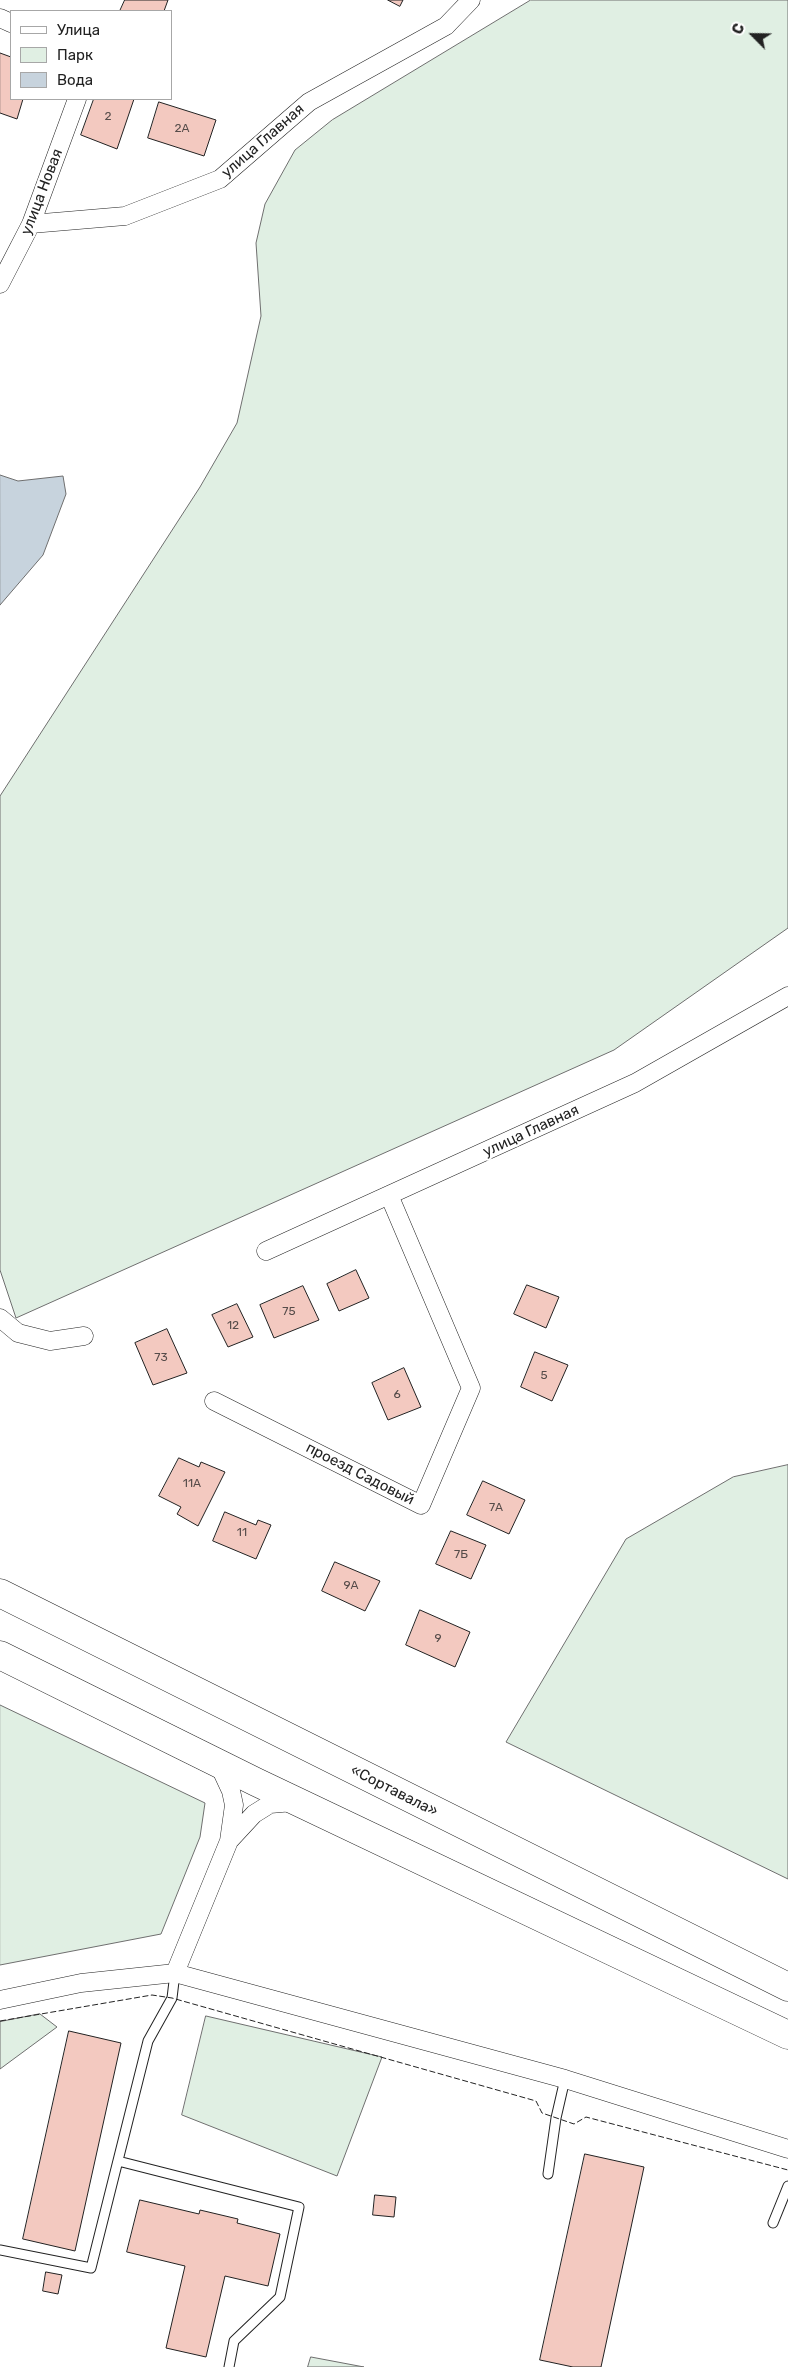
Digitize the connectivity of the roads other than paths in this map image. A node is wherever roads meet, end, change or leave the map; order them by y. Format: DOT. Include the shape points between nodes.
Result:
graph roads {
  1 [pos="471,0"];
  2 [pos="77,100"];
  3 [pos="32,224"];
  4 [pos="0,284"];
  5 [pos="788,996"];
  6 [pos="389,1195"];
  7 [pos="266,1251"];
  8 [pos="0,1318"];
  9 [pos="84,1336"];
  10 [pos="214,1401"];
  11 [pos="0,1593"];
  12 [pos="0,1655"];
  13 [pos="218,1763"];
  14 [pos="298,1802"];
  15 [pos="229,1842"];
  16 [pos="175,1973"];
  17 [pos="788,1987"];
  18 [pos="0,2000"];
  19 [pos="788,2035"];
  20 [pos="565,2079"];
  21 [pos="788,2149"];
  22 [pos="118,2161"];
  23 [pos="548,2174"];
  24 [pos="788,2186"];
  25 [pos="773,2223"];
  26 [pos="0,2250"];
  27 [pos="229,2367"];
  1 -- 3 [label="street, улица Главная" via="446,26 309,102 220,179 125,216"];
  2 -- 3 [label="street, улица Новая"];
  3 -- 4 [label="street, улица Новая"];
  5 -- 6 [label="street, улица Главная" via="635,1083"];
  6 -- 7 [label="street, улица Главная"];
  6 -- 10 [label="street, проезд Садовый" via="471,1388 421,1505"];
  8 -- 9 [label="street" via="18,1333 50,1341"];
  11 -- 17 [label="highway, «Сортавала»"];
  12 -- 13 [label="highway"];
  13 -- 14 [label="highway"];
  13 -- 15 [label="street" via="231,1790 234,1806"];
  14 -- 15 [label="street" via="270,1804 254,1814"];
  14 -- 19 [label="highway"];
  15 -- 16 [label="street"];
  16 -- 18 [label="street" via="81,1983"];
  16 -- 20 [label="street"];
  16 -- 22 [label="lane" via="172,1998 148,2041"];
  20 -- 21 [label="street"];
  20 -- 23 [label="lane"];
  22 -- 26 [label="lane" via="91,2268"];
  22 -- 27 [label="lane" via="299,2207 280,2297 234,2341"];
  24 -- 25 [label="lane"];
}
